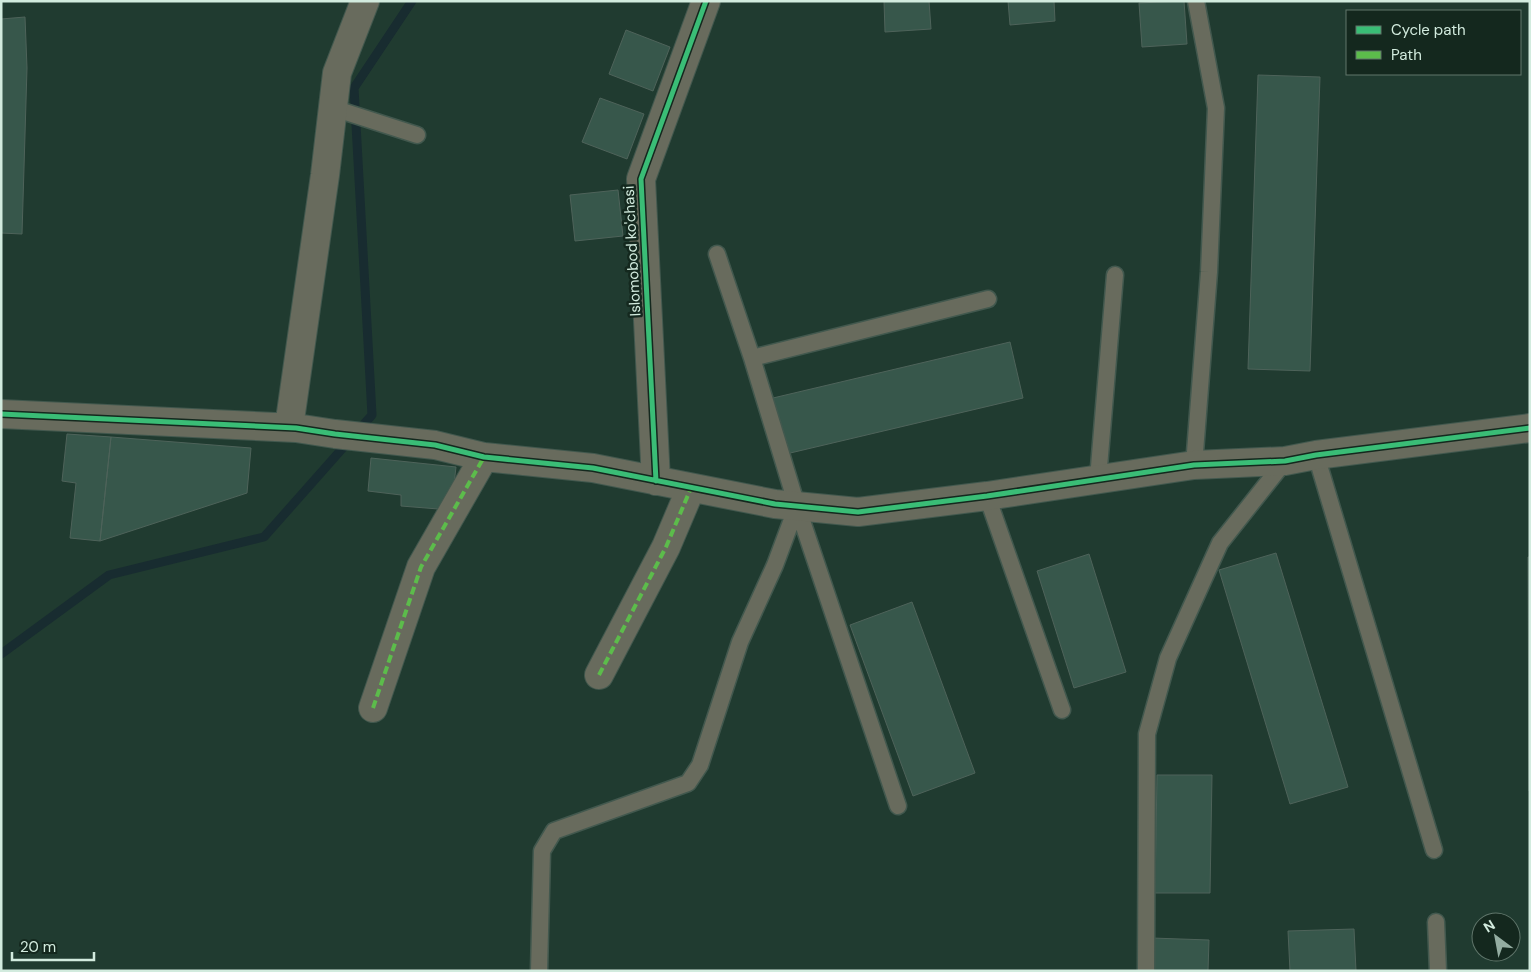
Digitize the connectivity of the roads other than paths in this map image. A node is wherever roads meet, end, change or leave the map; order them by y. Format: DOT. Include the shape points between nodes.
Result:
graph roads {
  1 [pos="365,1"];
  2 [pos="706,1"];
  3 [pos="1196,1"];
  4 [pos="339,110"];
  5 [pos="417,136"];
  6 [pos="717,254"];
  7 [pos="1115,275"];
  8 [pos="988,300"];
  9 [pos="752,358"];
  10 [pos="1,414"];
  11 [pos="296,428"];
  12 [pos="1530,428"];
  13 [pos="1316,455"];
  14 [pos="484,456"];
  15 [pos="1285,461"];
  16 [pos="1194,465"];
  17 [pos="1098,479"];
  18 [pos="656,481"];
  19 [pos="690,488"];
  20 [pos="987,496"];
  21 [pos="797,506"];
  22 [pos="599,675"];
  23 [pos="373,708"];
  24 [pos="1062,710"];
  25 [pos="898,806"];
  26 [pos="1434,850"];
  27 [pos="1436,922"];
  28 [pos="539,971"];
  29 [pos="1146,971"];
  30 [pos="1438,971"];
  1 -- 4 [label="street" via="337,73"];
  2 -- 18 [label="street, Islomobod ko'chasi" via="641,179"];
  3 -- 16 [label="lane" via="1216,108 1209,272"];
  4 -- 5 [label="lane"];
  4 -- 11 [label="street"];
  6 -- 9 [label="lane"];
  7 -- 17 [label="lane"];
  8 -- 9 [label="lane"];
  9 -- 21 [label="lane"];
  10 -- 11 [label="street"];
  11 -- 14 [label="street" via="434,445"];
  12 -- 13 [label="street"];
  13 -- 15 [label="street"];
  13 -- 26 [label="lane"];
  14 -- 18 [label="street" via="593,468"];
  14 -- 23 [label="street" via="421,567"];
  15 -- 16 [label="street"];
  15 -- 29 [label="lane" via="1220,543 1165,667 1147,734"];
  16 -- 17 [label="street"];
  17 -- 20 [label="street"];
  18 -- 19 [label="street"];
  19 -- 21 [label="street"];
  19 -- 22 [label="street" via="666,548"];
  20 -- 21 [label="street" via="858,512"];
  20 -- 24 [label="lane"];
  21 -- 25 [label="lane"];
  21 -- 28 [label="lane" via="775,565 740,642 700,765 688,783 554,831 542,851"];
  27 -- 30 [label="lane"];
}
